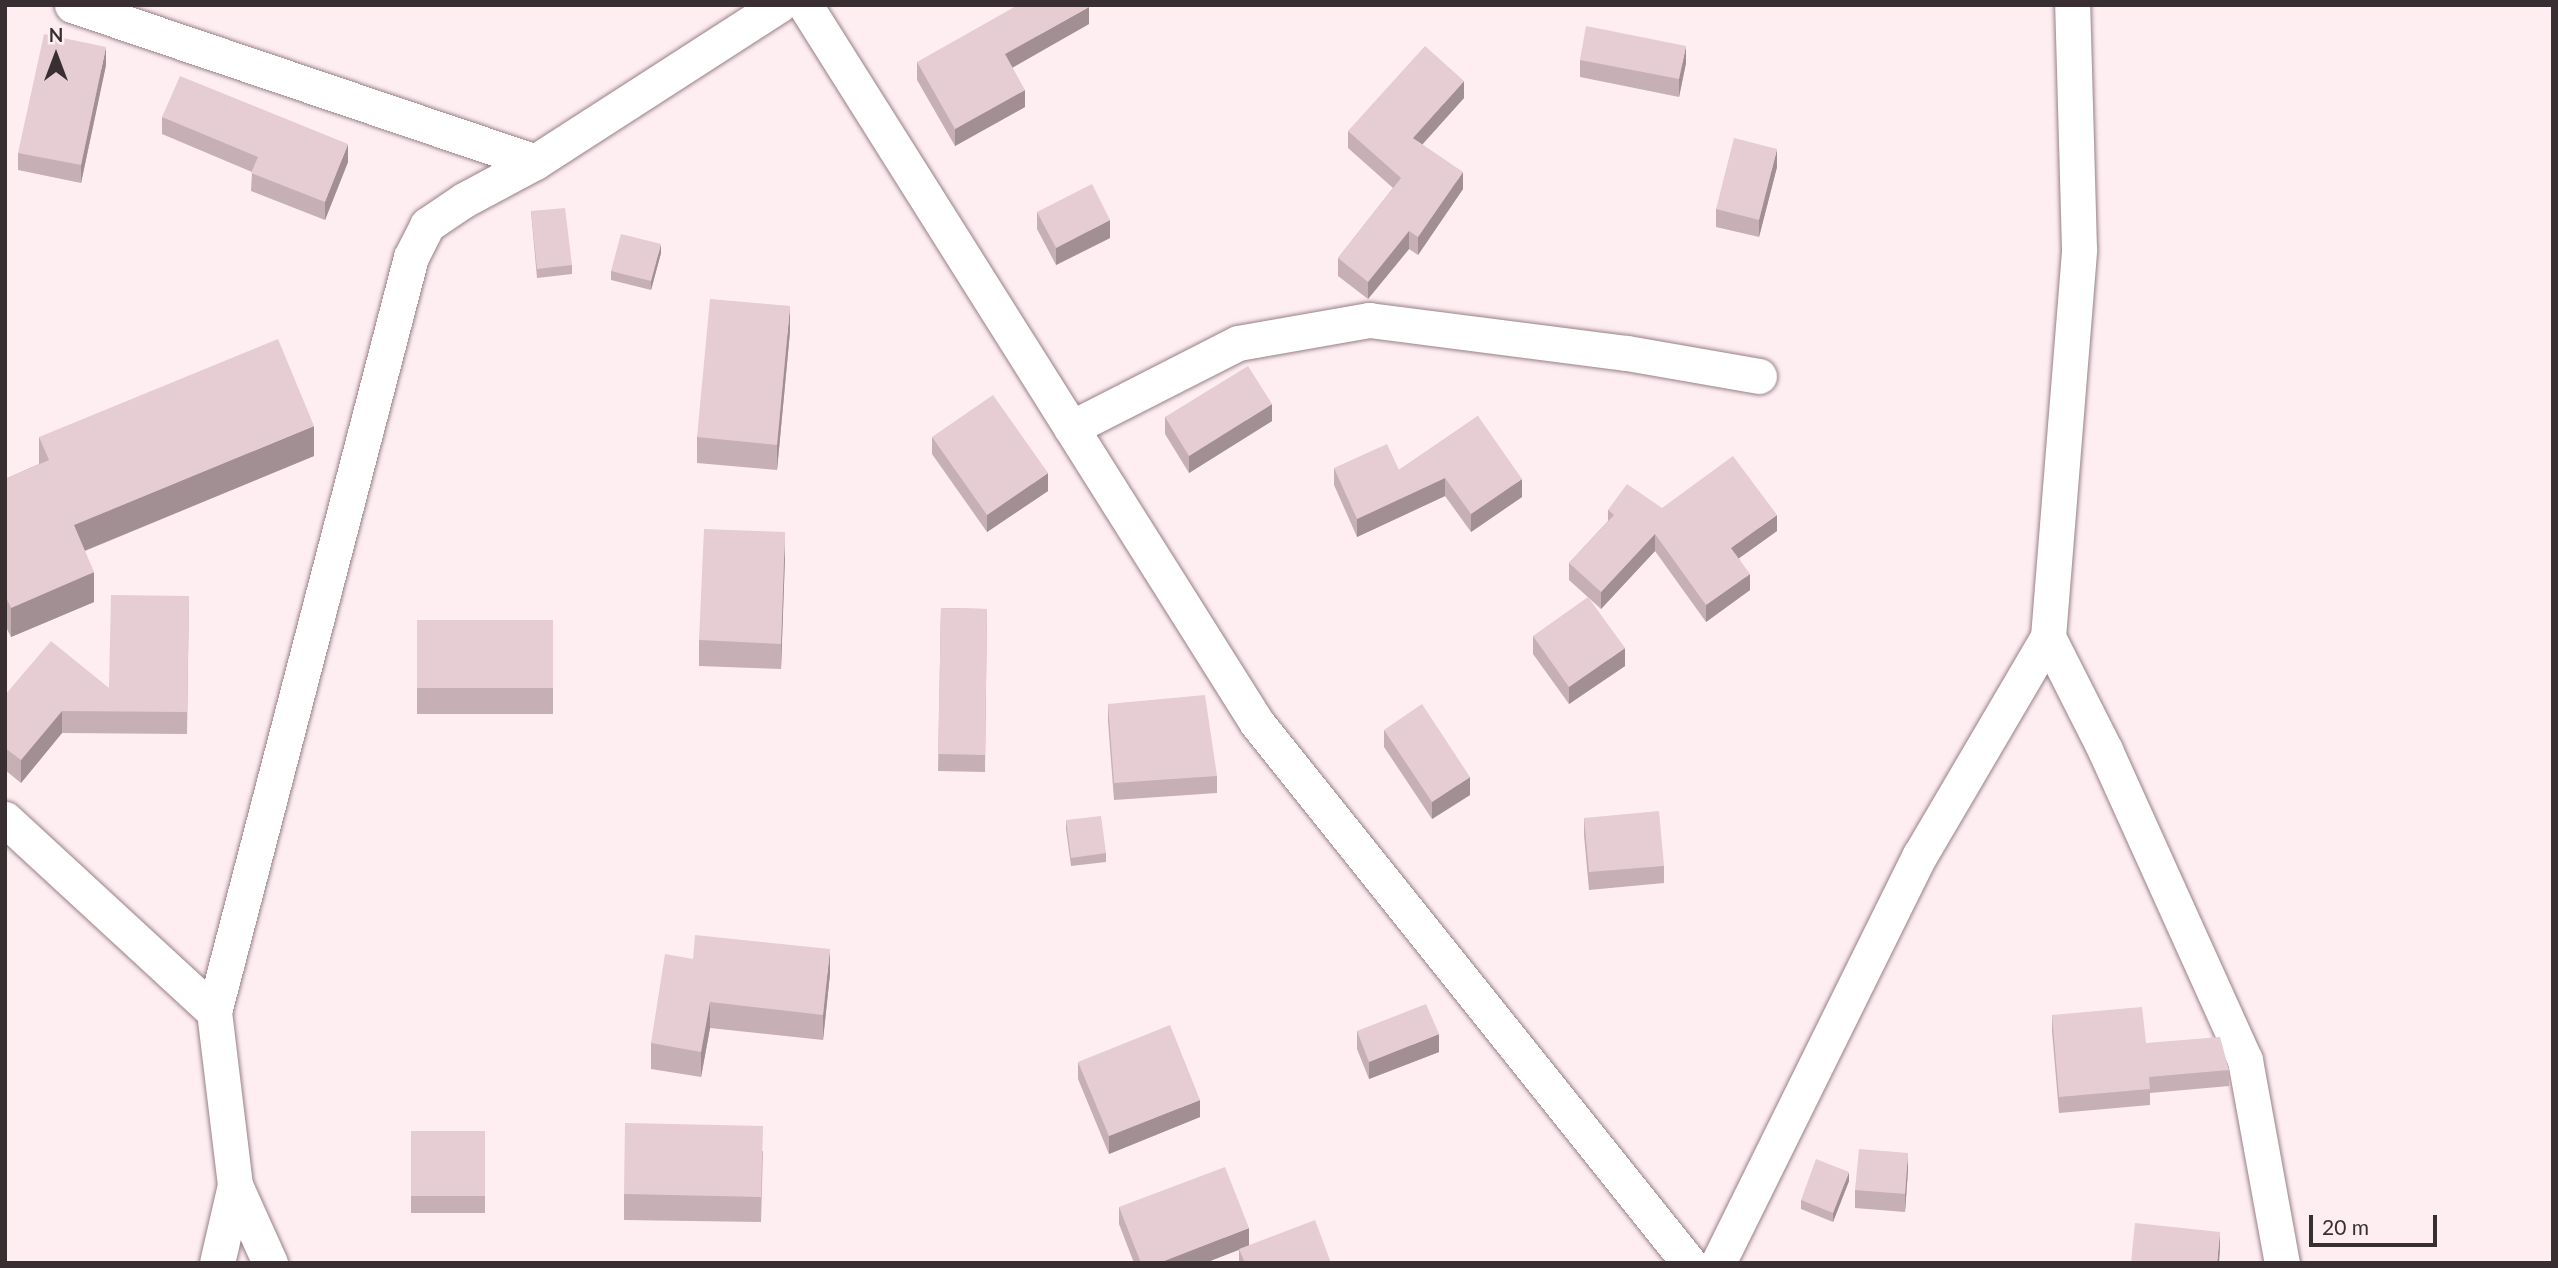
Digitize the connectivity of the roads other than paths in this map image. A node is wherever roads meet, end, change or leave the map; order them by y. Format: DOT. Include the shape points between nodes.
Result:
graph roads {
  1 [pos="72,5"];
  2 [pos="779,5"];
  3 [pos="805,5"];
  4 [pos="2072,5"];
  5 [pos="536,162"];
  6 [pos="1759,376"];
  7 [pos="1071,428"];
  8 [pos="2048,637"];
  9 [pos="5,819"];
  10 [pos="214,1012"];
  11 [pos="235,1185"];
  12 [pos="217,1263"];
  13 [pos="270,1263"];
  14 [pos="1689,1263"];
  15 [pos="1718,1263"];
  16 [pos="2282,1263"];
  1 -- 5 [label="street"];
  2 -- 5 [label="street"];
  3 -- 7 [label="street"];
  4 -- 8 [label="street" via="2079,249"];
  5 -- 10 [label="street" via="427,225 411,257"];
  6 -- 7 [label="street" via="1369,320 1238,343"];
  7 -- 14 [label="street" via="1257,723"];
  8 -- 15 [label="street" via="1920,855"];
  8 -- 16 [label="street" via="2105,750 2245,1060"];
  9 -- 10 [label="street"];
  10 -- 11 [label="street"];
  11 -- 12 [label="street"];
  11 -- 13 [label="street"];
}
